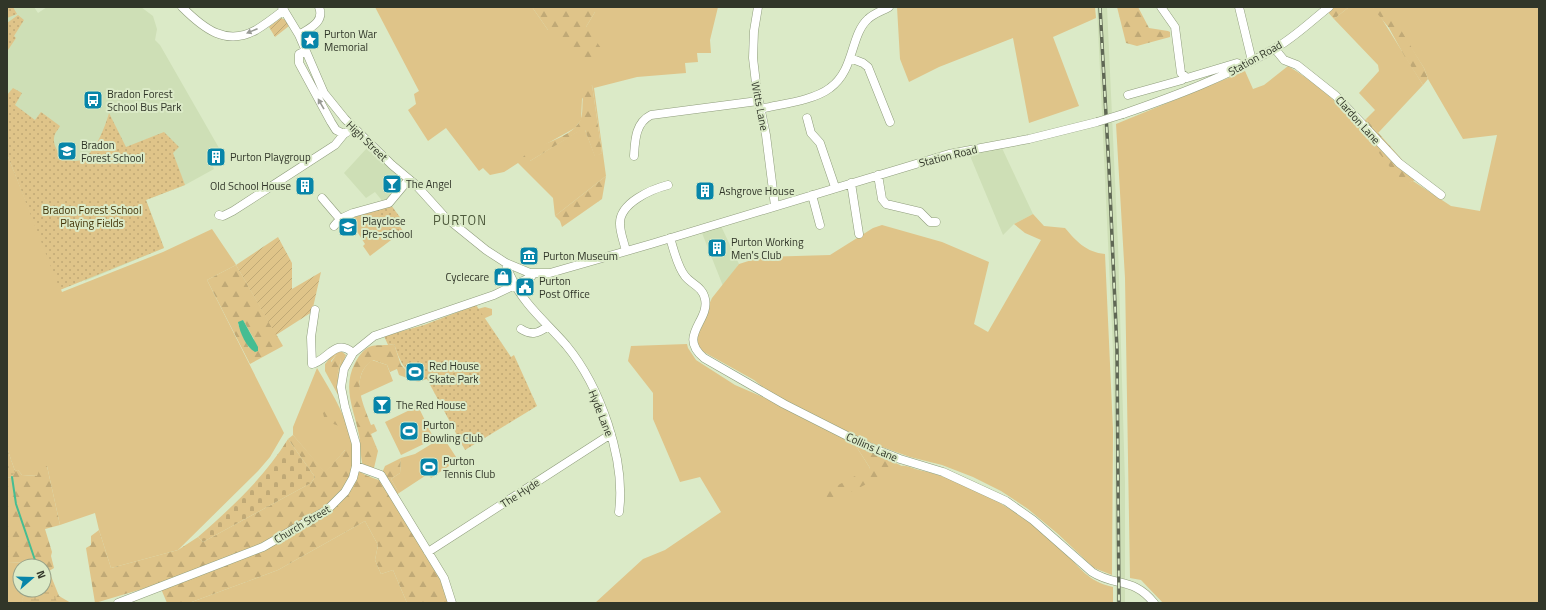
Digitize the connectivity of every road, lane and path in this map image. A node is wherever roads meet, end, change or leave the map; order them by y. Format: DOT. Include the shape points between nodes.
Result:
graph roads {
  1 [pos="182,7"];
  2 [pos="319,7"];
  3 [pos="758,7"];
  4 [pos="889,7"];
  5 [pos="1161,7"];
  6 [pos="1239,7"];
  7 [pos="1330,7"];
  8 [pos="283,9"];
  9 [pos="299,34"];
  10 [pos="1275,49"];
  11 [pos="306,51"];
  12 [pos="850,58"];
  13 [pos="1252,61"];
  14 [pos="1243,66"];
  15 [pos="1184,77"];
  16 [pos="1128,95"];
  17 [pos="758,101"];
  18 [pos="760,109"];
  19 [pos="806,118"];
  20 [pos="890,122"];
  21 [pos="354,128"];
  22 [pos="344,134"];
  23 [pos="634,156"];
  24 [pos="878,175"];
  25 [pos="409,179"];
  26 [pos="851,183"];
  27 [pos="668,185"];
  28 [pos="835,188"];
  29 [pos="812,195"];
  30 [pos="1441,195"];
  31 [pos="322,198"];
  32 [pos="775,206"];
  33 [pos="219,215"];
  34 [pos="340,219"];
  35 [pos="936,222"];
  36 [pos="820,225"];
  37 [pos="334,226"];
  38 [pos="859,234"];
  39 [pos="670,238"];
  40 [pos="626,251"];
  41 [pos="506,263"];
  42 [pos="550,273"];
  43 [pos="533,274"];
  44 [pos="515,286"];
  45 [pos="315,310"];
  46 [pos="547,327"];
  47 [pos="521,330"];
  48 [pos="353,353"];
  49 [pos="611,434"];
  50 [pos="356,466"];
  51 [pos="619,512"];
  52 [pos="428,552"];
  53 [pos="118,603"];
  54 [pos="452,603"];
  55 [pos="1154,603"];
  8 -- 1 [label="street, one-way" via="254,31 227,36 204,28"];
  2 -- 9 [label="street" via="319,20"];
  3 -- 17 [label="street, Witts Lane" via="753,47"];
  4 -- 12 [label="street" via="865,22"];
  5 -- 15 [label="street" via="1175,27 1181,73"];
  6 -- 13 [label="street"];
  7 -- 10 [label="street, Station Road"];
  8 -- 9 [label="street, High Street"];
  9 -- 11 [label="street, High Street"];
  10 -- 13 [label="street, Station Road"];
  10 -- 30 [label="street, Clardon Lane" via="1284,60 1297,65 1336,96 1399,163"];
  11 -- 21 [label="street, High Street" via="324,93 334,108"];
  22 -- 11 [label="street, one-way" via="336,130 299,63 299,54"];
  12 -- 18 [label="street" via="845,72 828,90"];
  12 -- 20 [label="street" via="868,67"];
  13 -- 14 [label="street, Station Road"];
  14 -- 15 [label="street" via="1237,63"];
  14 -- 24 [label="street, Station Road, bridge" via="1191,90 1097,122 1029,139 959,151"];
  15 -- 16 [label="street" via="1182,80"];
  17 -- 18 [label="street, Witts Lane"];
  17 -- 23 [label="street" via="648,116 638,130"];
  18 -- 32 [label="street, Witts Lane"];
  19 -- 28 [label="street" via="810,133 820,143"];
  21 -- 22 [label="street"];
  21 -- 25 [label="street, High Street"];
  22 -- 33 [label="street" via="335,145 233,211"];
  24 -- 26 [label="street, Station Road"];
  24 -- 35 [label="street" via="884,203 920,212 930,222"];
  25 -- 34 [label="street" via="390,203"];
  25 -- 41 [label="street, High Street" via="451,223"];
  26 -- 28 [label="street, Station Road"];
  26 -- 38 [label="street"];
  27 -- 40 [label="street" via="645,192 622,214 620,224"];
  28 -- 29 [label="street, Station Road"];
  29 -- 32 [label="street, Station Road"];
  29 -- 36 [label="street"];
  31 -- 34 [label="street"];
  32 -- 39 [label="street, Station Road"];
  34 -- 37 [label="street"];
  39 -- 40 [label="street, Station Road"];
  39 -- 55 [label="street, Collins Lane" via="684,276 705,296 704,311 693,339 695,349 704,358 784,404 869,447 943,472 1006,501 1033,520 1092,572 1102,578 1135,586"];
  40 -- 42 [label="street, Station Road"];
  41 -- 43 [label="street, High Street"];
  41 -- 44 [label="street"];
  42 -- 43 [label="street, High Street"];
  43 -- 44 [label="street, Church Street"];
  44 -- 46 [label="street, Hyde Lane" via="526,304"];
  44 -- 48 [label="street, Church Street" via="460,308 376,335"];
  45 -- 48 [label="street" via="311,337 312,364 340,347 345,347"];
  46 -- 47 [label="street" via="534,334"];
  46 -- 49 [label="street, Hyde Lane" via="566,345 580,365"];
  48 -- 50 [label="street, Church Street" via="343,373 342,391 356,444"];
  49 -- 51 [label="street, Hyde Lane" via="619,463"];
  49 -- 52 [label="street, The Hyde"];
  50 -- 52 [label="street" via="381,475"];
  50 -- 53 [label="street, Church Street" via="353,478 342,496 327,510 309,521 245,555"];
  52 -- 54 [label="street" via="444,578"];
}
